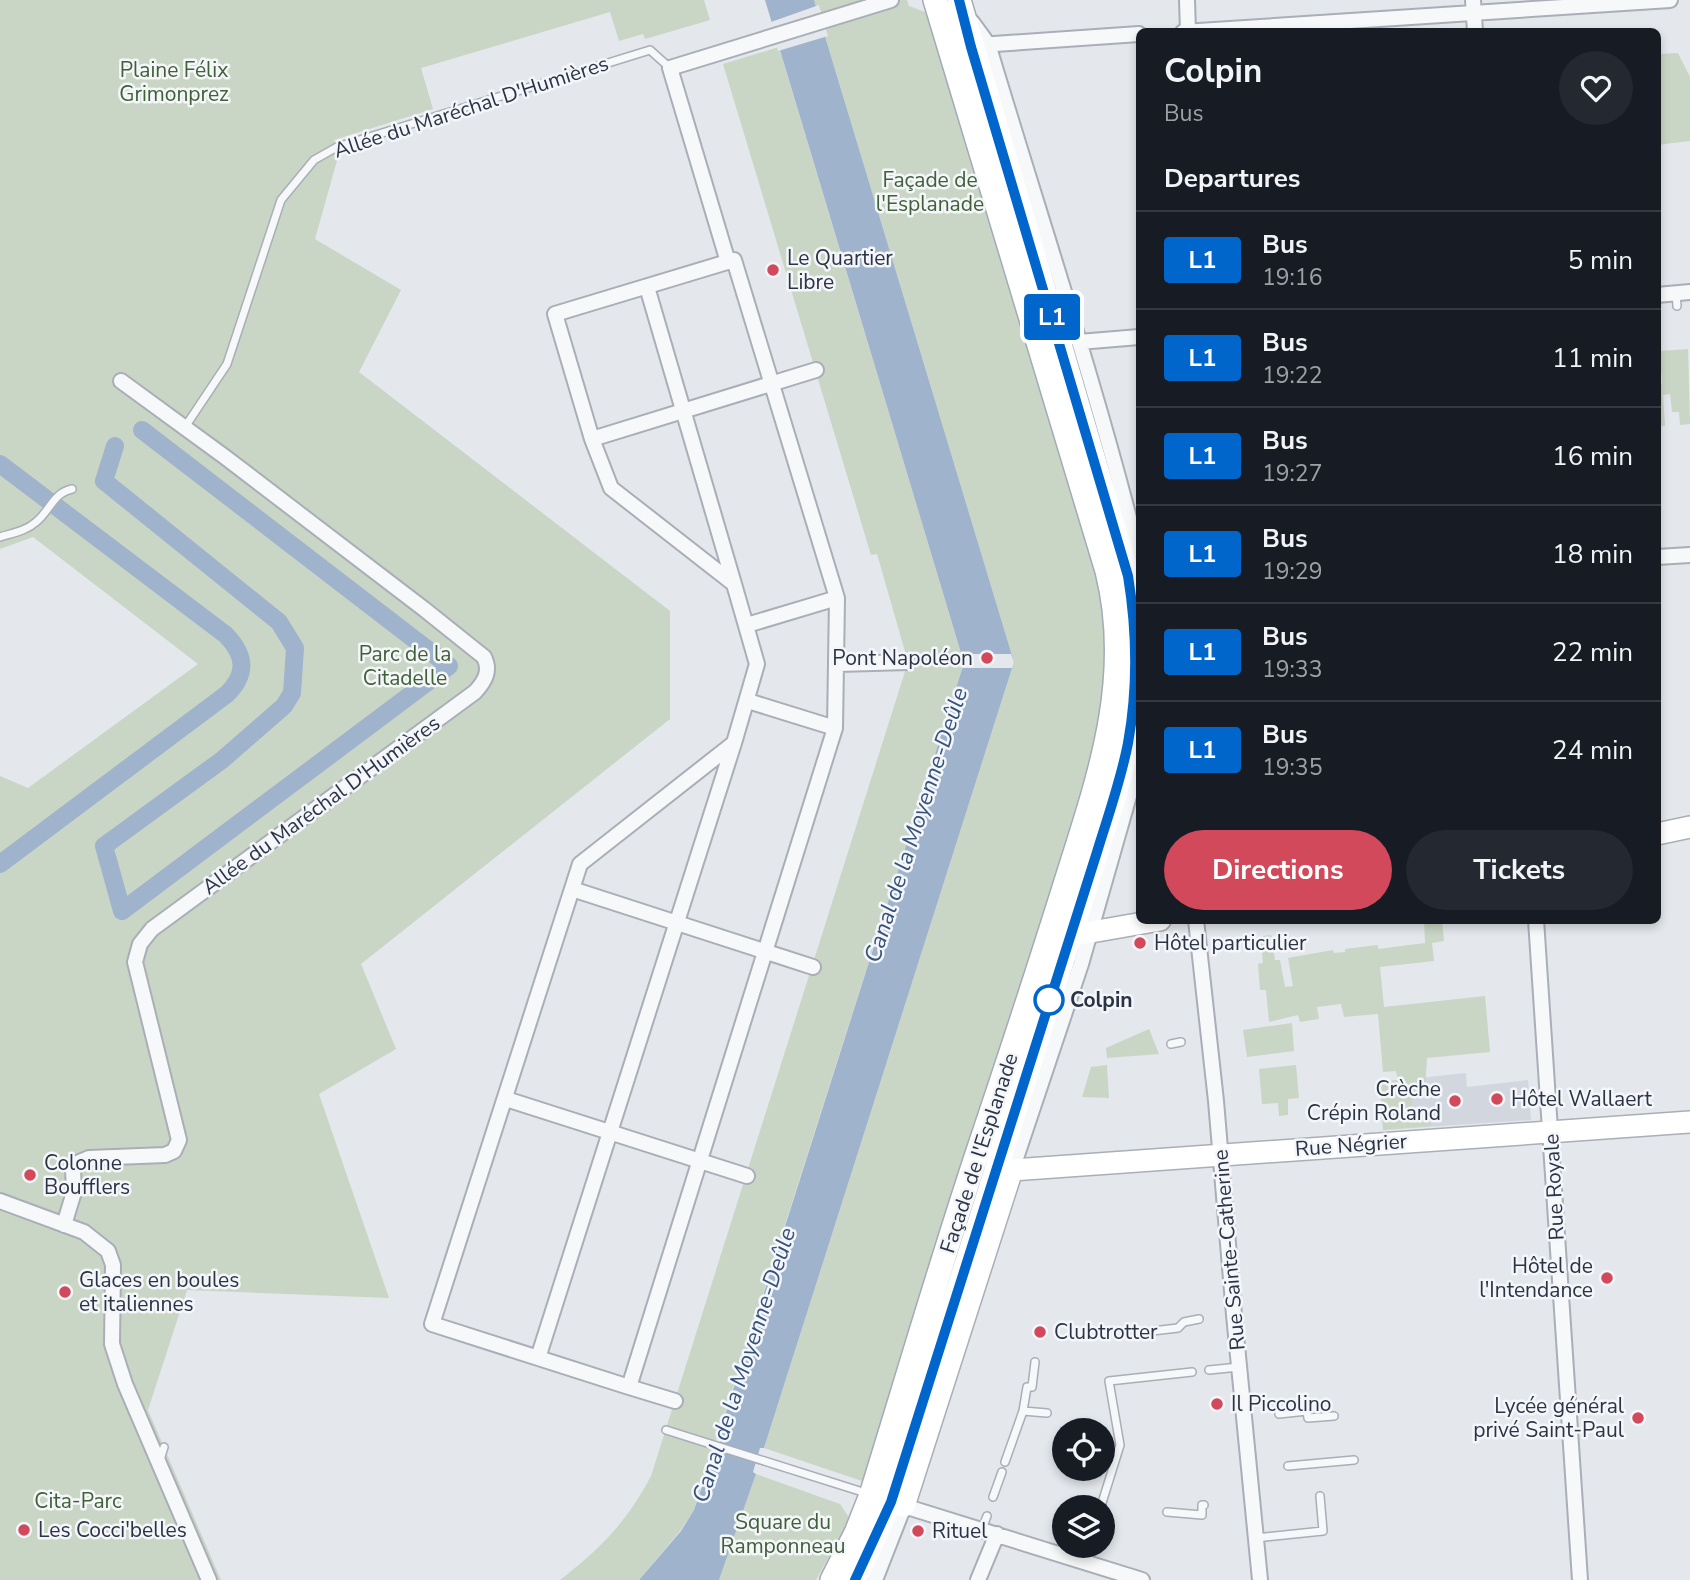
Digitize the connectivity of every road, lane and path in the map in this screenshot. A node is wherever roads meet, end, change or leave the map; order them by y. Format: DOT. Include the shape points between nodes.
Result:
graph roads {
  1 [pos="891,0"];
  2 [pos="935,0"];
  3 [pos="1187,0"];
  4 [pos="1670,0"];
  5 [pos="960,4"];
  6 [pos="1473,6"];
  7 [pos="1188,28"];
  8 [pos="1222,28"];
  9 [pos="1475,28"];
  10 [pos="1136,34"];
  11 [pos="970,48"];
  12 [pos="670,68"];
  13 [pos="728,262"];
  14 [pos="646,286"];
  15 [pos="1661,295"];
  16 [pos="1681,297"];
  17 [pos="1136,337"];
  18 [pos="1079,342"];
  19 [pos="816,370"];
  20 [pos="121,381"];
  21 [pos="772,384"];
  22 [pos="683,411"];
  23 [pos="185,427"];
  24 [pos="592,439"];
  25 [pos="72,489"];
  26 [pos="0,537"];
  27 [pos="1136,544"];
  28 [pos="1690,555"];
  29 [pos="1661,557"];
  30 [pos="734,584"];
  31 [pos="837,598"];
  32 [pos="747,625"];
  33 [pos="908,662"];
  34 [pos="838,664"];
  35 [pos="748,701"];
  36 [pos="835,728"];
  37 [pos="734,743"];
  38 [pos="1136,769"];
  39 [pos="1690,828"];
  40 [pos="1661,833"];
  41 [pos="572,889"];
  42 [pos="678,923"];
  43 [pos="1138,924"];
  44 [pos="1196,924"];
  45 [pos="1536,924"];
  46 [pos="1070,936"];
  47 [pos="766,951"];
  48 [pos="813,967"];
  49 [pos="1181,1042"];
  50 [pos="1171,1044"];
  51 [pos="506,1099"];
  52 [pos="1690,1122"];
  53 [pos="1551,1132"];
  54 [pos="611,1133"];
  55 [pos="1220,1154"];
  56 [pos="701,1162"];
  57 [pos="1012,1170"];
  58 [pos="747,1176"];
  59 [pos="0,1201"];
  60 [pos="64,1225"];
  61 [pos="1199,1319"];
  62 [pos="1135,1333"];
  63 [pos="538,1358"];
  64 [pos="1035,1362"];
  65 [pos="1239,1367"];
  66 [pos="1209,1370"];
  67 [pos="1192,1372"];
  68 [pos="629,1387"];
  69 [pos="675,1401"];
  70 [pos="1023,1411"];
  71 [pos="1047,1413"];
  72 [pos="1279,1414"];
  73 [pos="1334,1416"];
  74 [pos="666,1430"];
  75 [pos="164,1447"];
  76 [pos="1354,1460"];
  77 [pos="1005,1462"];
  78 [pos="159,1464"];
  79 [pos="1288,1466"];
  80 [pos="1002,1472"];
  81 [pos="1104,1495"];
  82 [pos="1320,1496"];
  83 [pos="993,1497"];
  84 [pos="889,1501"];
  85 [pos="1204,1505"];
  86 [pos="1167,1512"];
  87 [pos="989,1527"];
  88 [pos="1256,1538"];
  89 [pos="209,1580"];
  90 [pos="832,1580"];
  91 [pos="855,1580"];
  92 [pos="875,1580"];
  93 [pos="978,1580"];
  94 [pos="1142,1580"];
  95 [pos="1260,1580"];
  96 [pos="1580,1580"];
  1 -- 12 [label="street"];
  2 -- 11 [label="main road, Façade de l'Esplanade"];
  3 -- 7 [label="street"];
  4 -- 6 [label="street"];
  5 -- 11 [label="main road, Façade de l'Esplanade"];
  6 -- 8 [label="street"];
  6 -- 9 [label="street"];
  10 -- 11 [label="street"];
  11 -- 18 [label="street, Façade de l'Esplanade"];
  11 -- 46 [label="main road, Façade de l'Esplanade" via="1119,541 1134,610 1135,677 1128,745"];
  12 -- 13 [label="street"];
  12 -- 23 [label="lane, Allée du Maréchal D'Humières" via="650,50 337,147 314,160 281,200 227,363"];
  13 -- 14 [label="street"];
  13 -- 21 [label="street" via="734,260"];
  14 -- 22 [label="street"];
  14 -- 24 [label="street" via="555,314"];
  15 -- 16 [label="street"];
  17 -- 18 [label="street"];
  18 -- 27 [label="street, Façade de l'Esplanade"];
  19 -- 21 [label="street"];
  20 -- 23 [label="street, Allée du Maréchal D'Humières"];
  21 -- 22 [label="street"];
  21 -- 31 [label="street"];
  22 -- 24 [label="street"];
  22 -- 30 [label="street"];
  23 -- 60 [label="street, Allée du Maréchal D'Humières" via="471,646 484,657 487,673 475,692 152,929 140,944 135,962 179,1140 166,1155 89,1158 75,1164 74,1192"];
  24 -- 30 [label="street" via="611,488"];
  25 -- 26 [label="lane" via="57,496 39,520"];
  28 -- 29 [label="street"];
  30 -- 32 [label="street"];
  31 -- 32 [label="street"];
  31 -- 34 [label="street"];
  32 -- 35 [label="street" via="757,664"];
  33 -- 34 [label="street"];
  34 -- 36 [label="street"];
  35 -- 36 [label="street"];
  35 -- 37 [label="street"];
  36 -- 47 [label="street"];
  37 -- 41 [label="street" via="580,864"];
  37 -- 42 [label="street"];
  38 -- 46 [label="street, Façade de l'Esplanade"];
  39 -- 40 [label="street"];
  41 -- 42 [label="street"];
  41 -- 51 [label="street"];
  42 -- 47 [label="street"];
  42 -- 54 [label="street"];
  43 -- 46 [label="street"];
  44 -- 55 [label="street, Rue Sainte-Catherine" via="1203,1036"];
  45 -- 53 [label="street, Rue Royale"];
  46 -- 57 [label="street, Façade de l'Esplanade"];
  46 -- 84 [label="main road, Façade de l'Esplanade"];
  47 -- 48 [label="street"];
  47 -- 56 [label="street"];
  49 -- 50 [label="lane"];
  51 -- 54 [label="street"];
  51 -- 63 [label="street" via="432,1324"];
  52 -- 53 [label="street, Rue Négrier"];
  53 -- 55 [label="street, Rue Négrier"];
  53 -- 96 [label="street, Rue Royale"];
  54 -- 56 [label="street"];
  54 -- 63 [label="street"];
  55 -- 57 [label="street, Rue Négrier"];
  55 -- 65 [label="street, Rue Sainte-Catherine" via="1229,1316"];
  56 -- 58 [label="street"];
  56 -- 68 [label="street"];
  57 -- 84 [label="street, Façade de l'Esplanade"];
  59 -- 60 [label="street"];
  60 -- 78 [label="street" via="84,1232 108,1251 113,1265 112,1344"];
  61 -- 62 [label="lane" via="1178,1328"];
  63 -- 68 [label="street"];
  64 -- 70 [label="lane"];
  65 -- 66 [label="lane"];
  65 -- 88 [label="street, Rue Sainte-Catherine" via="1254,1470 1247,1500"];
  67 -- 81 [label="lane" via="1109,1381 1120,1445"];
  68 -- 69 [label="street"];
  70 -- 71 [label="lane"];
  70 -- 77 [label="lane"];
  72 -- 73 [label="lane" via="1307,1411 1308,1418"];
  74 -- 84 [label="lane"];
  75 -- 78 [label="lane"];
  76 -- 79 [label="lane"];
  78 -- 89 [label="street"];
  80 -- 83 [label="lane"];
  82 -- 88 [label="lane" via="1323,1531"];
  84 -- 87 [label="street"];
  84 -- 90 [label="main road" via="851,1545"];
  84 -- 91 [label="main road"];
  84 -- 92 [label="street"];
  85 -- 86 [label="lane" via="1202,1515"];
  87 -- 93 [label="street"];
  87 -- 94 [label="street"];
  88 -- 95 [label="street, Rue Sainte-Catherine"];
}
